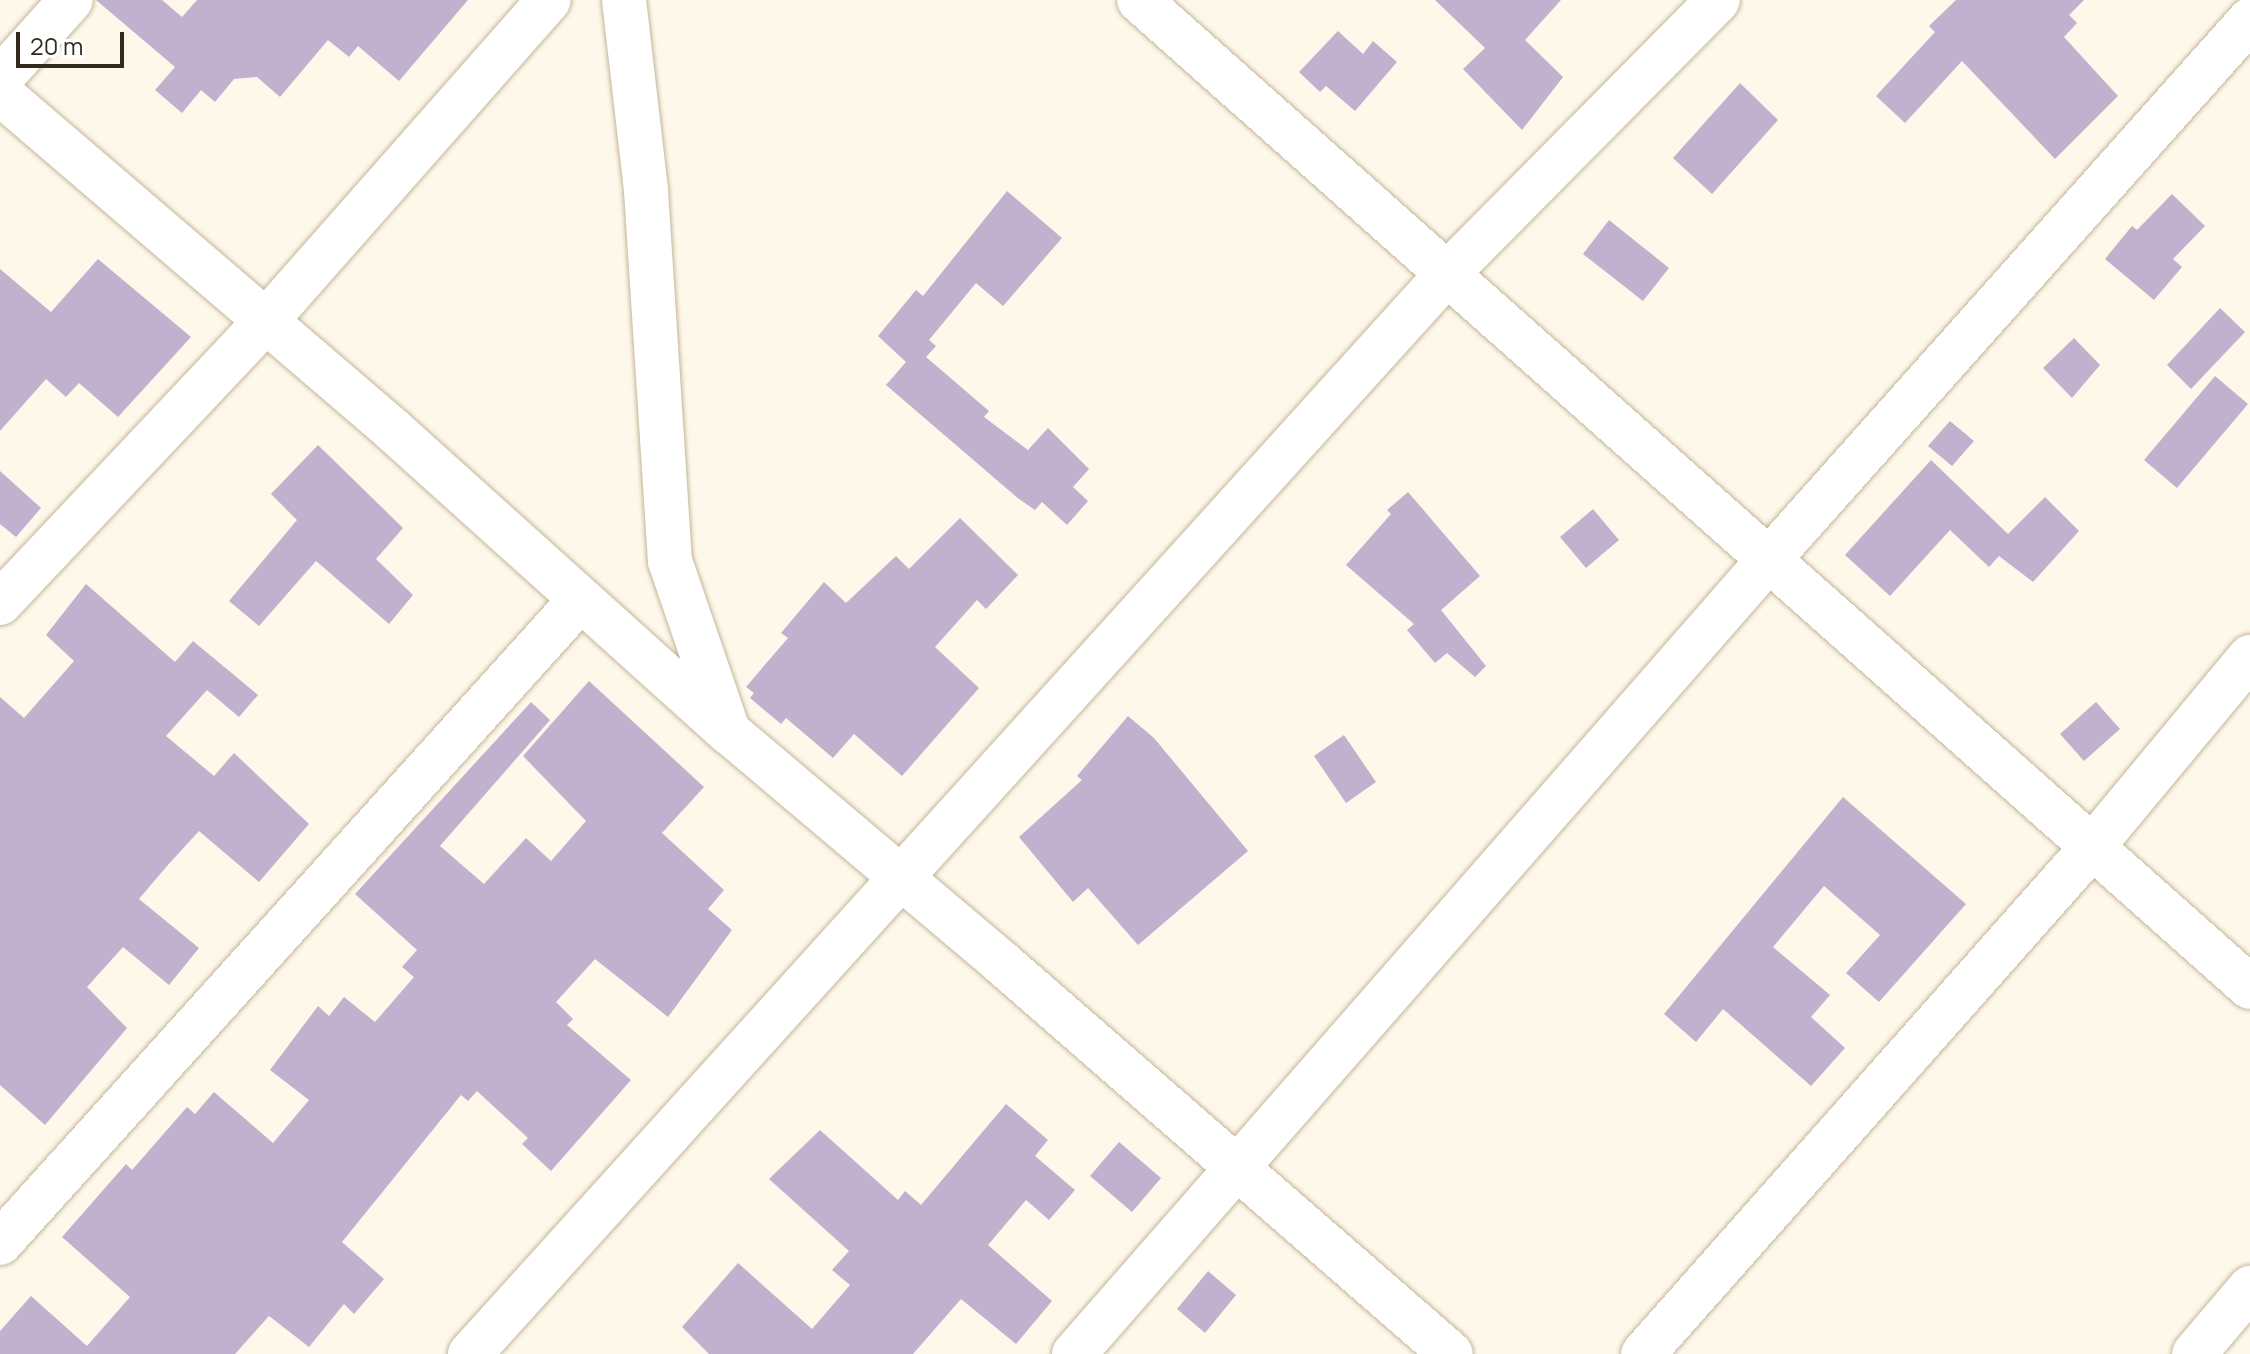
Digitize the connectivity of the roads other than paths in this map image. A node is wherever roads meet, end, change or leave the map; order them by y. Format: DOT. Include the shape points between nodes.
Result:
graph roads {
  1 [pos="71,0"];
  2 [pos="549,0"];
  3 [pos="624,0"];
  4 [pos="1139,0"];
  5 [pos="1718,0"];
  6 [pos="2250,20"];
  7 [pos="0,79"];
  8 [pos="0,93"];
  9 [pos="1447,274"];
  10 [pos="265,322"];
  11 [pos="1771,557"];
  12 [pos="580,600"];
  13 [pos="0,603"];
  14 [pos="2250,657"];
  15 [pos="730,733"];
  16 [pos="2093,846"];
  17 [pos="899,875"];
  18 [pos="2250,987"];
  19 [pos="1236,1170"];
  20 [pos="0,1243"];
  21 [pos="2250,1288"];
  22 [pos="470,1354"];
  23 [pos="1074,1354"];
  24 [pos="1451,1354"];
  25 [pos="1643,1354"];
  26 [pos="2194,1354"];
  1 -- 7 [label="street"];
  2 -- 10 [label="street"];
  3 -- 15 [label="street" via="646,191 670,561"];
  4 -- 9 [label="street"];
  5 -- 9 [label="street"];
  6 -- 11 [label="street"];
  8 -- 10 [label="street"];
  9 -- 11 [label="street"];
  9 -- 17 [label="street"];
  10 -- 12 [label="street"];
  10 -- 13 [label="street"];
  11 -- 16 [label="street"];
  11 -- 19 [label="street"];
  12 -- 15 [label="street"];
  12 -- 20 [label="street"];
  14 -- 16 [label="street"];
  15 -- 17 [label="street"];
  16 -- 18 [label="street"];
  16 -- 25 [label="street"];
  17 -- 19 [label="street"];
  17 -- 22 [label="street"];
  19 -- 23 [label="street"];
  19 -- 24 [label="street"];
  21 -- 26 [label="street"];
}
